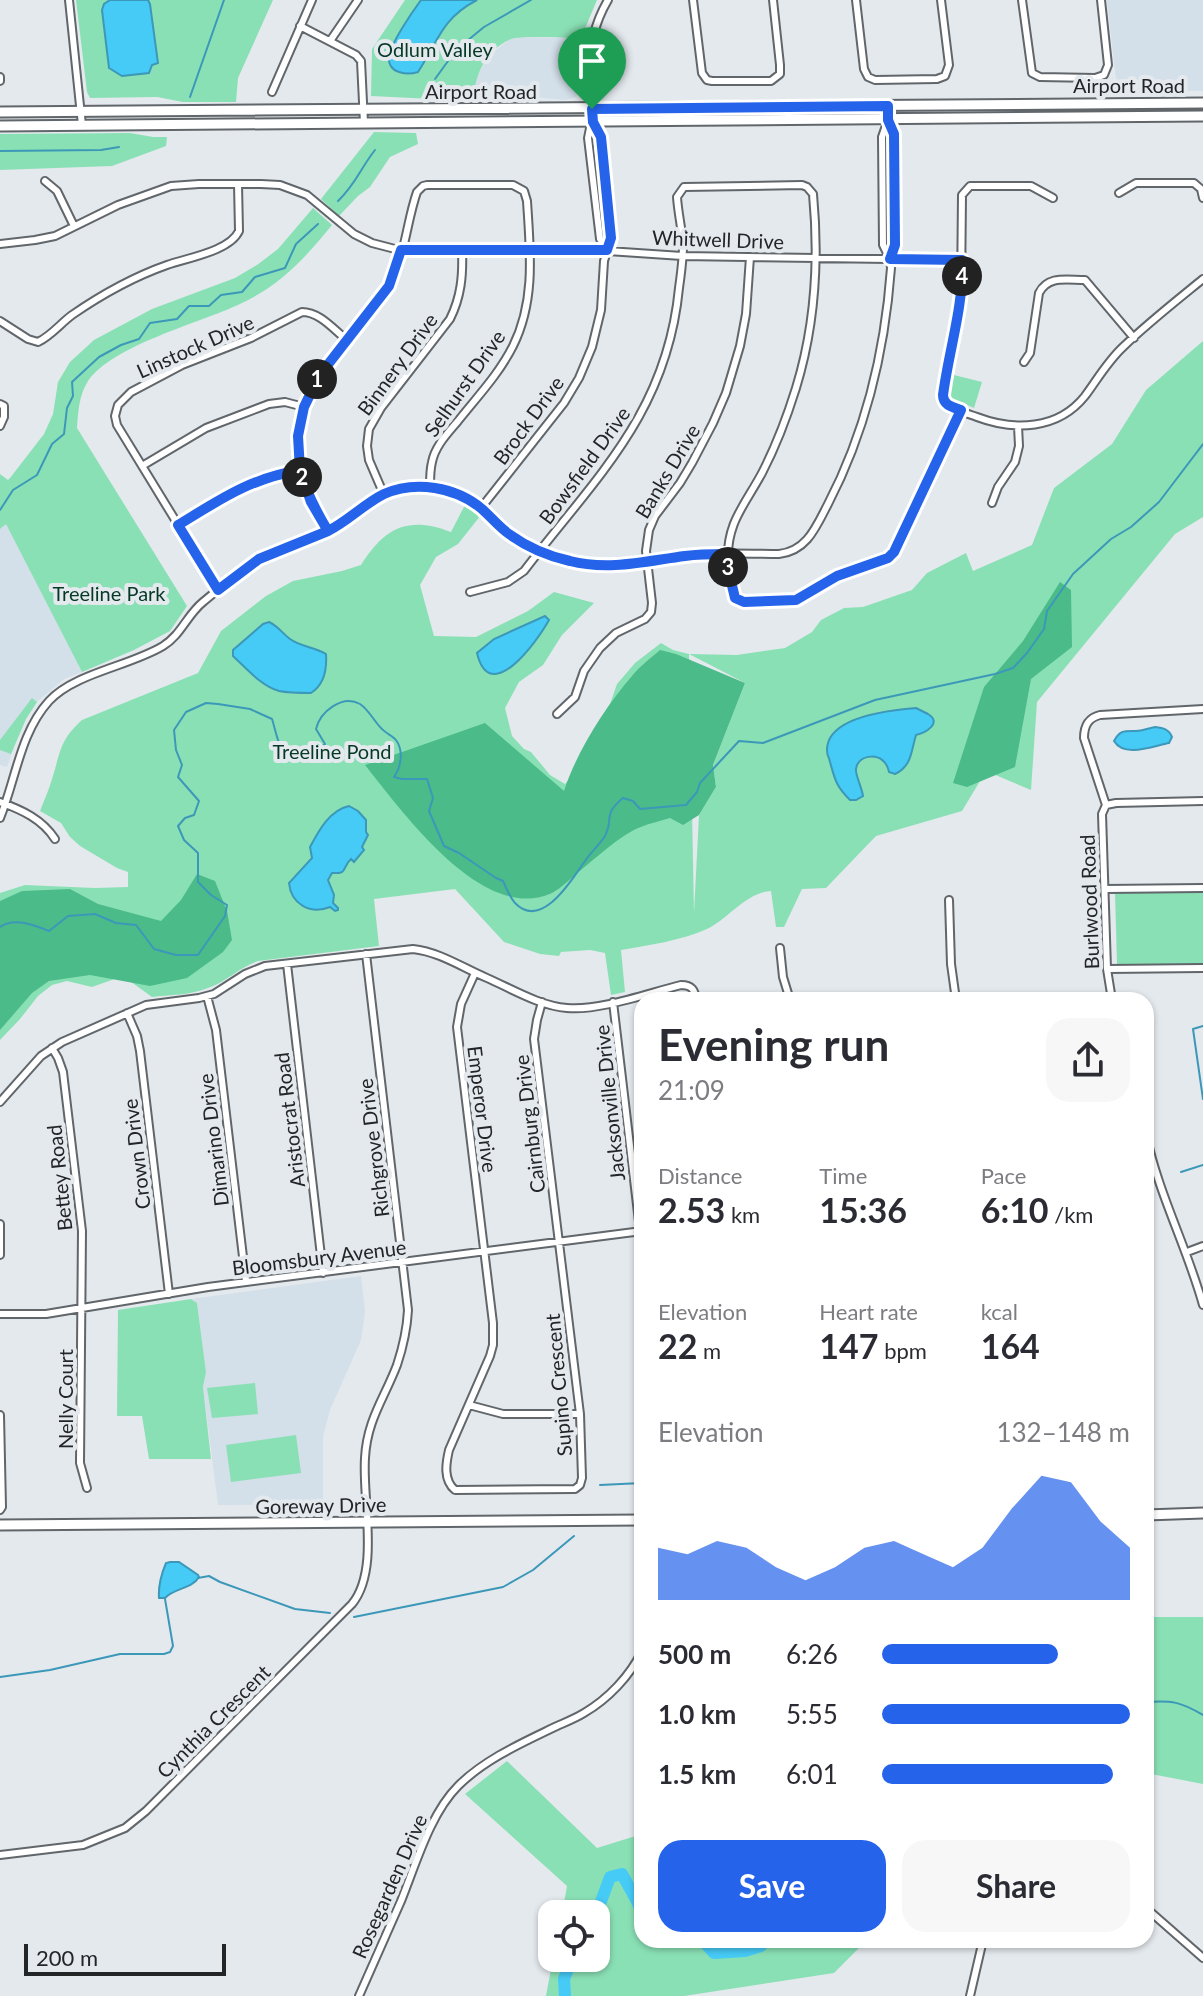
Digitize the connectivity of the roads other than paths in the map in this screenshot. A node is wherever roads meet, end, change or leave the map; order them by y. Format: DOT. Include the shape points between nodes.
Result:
graph roads {
  1 [pos="69,0"];
  2 [pos="312,0"];
  3 [pos="358,0"];
  4 [pos="608,0"];
  5 [pos="693,0"];
  6 [pos="773,0"];
  7 [pos="856,0"];
  8 [pos="941,0"];
  9 [pos="1022,0"];
  10 [pos="1101,0"];
  11 [pos="300,26"];
  12 [pos="330,41"];
  13 [pos="272,92"];
  14 [pos="1203,103"];
  15 [pos="888,106"];
  16 [pos="592,109"];
  17 [pos="364,110"];
  18 [pos="0,112"];
  19 [pos="81,112"];
  20 [pos="1203,116"];
  21 [pos="888,120"];
  22 [pos="593,122"];
  23 [pos="364,123"];
  24 [pos="82,125"];
  25 [pos="0,126"];
  26 [pos="45,181"];
  27 [pos="238,184"];
  28 [pos="1119,193"];
  29 [pos="1053,198"];
  30 [pos="1203,198"];
  31 [pos="74,226"];
  32 [pos="0,244"];
  33 [pos="401,250"];
  34 [pos="530,250"];
  35 [pos="607,250"];
  36 [pos="462,251"];
  37 [pos="682,256"];
  38 [pos="750,257"];
  39 [pos="815,258"];
  40 [pos="890,259"];
  41 [pos="962,260"];
  42 [pos="1203,279"];
  43 [pos="0,321"];
  44 [pos="1134,338"];
  45 [pos="347,340"];
  46 [pos="1024,362"];
  47 [pos="0,404"];
  48 [pos="304,407"];
  49 [pos="961,410"];
  50 [pos="0,426"];
  51 [pos="1018,426"];
  52 [pos="142,466"];
  53 [pos="300,470"];
  54 [pos="430,487"];
  55 [pos="384,495"];
  56 [pos="992,503"];
  57 [pos="481,508"];
  58 [pos="178,525"];
  59 [pos="328,531"];
  60 [pos="540,551"];
  61 [pos="727,554"];
  62 [pos="648,562"];
  63 [pos="218,590"];
  64 [pos="470,592"];
  65 [pos="1203,709"];
  66 [pos="557,714"];
  67 [pos="1203,801"];
  68 [pos="2,803"];
  69 [pos="1106,805"];
  70 [pos="0,818"];
  71 [pos="55,839"];
  72 [pos="1203,888"];
  73 [pos="1105,889"];
  74 [pos="949,900"];
  75 [pos="780,948"];
  76 [pos="366,954"];
  77 [pos="287,964"];
  78 [pos="1203,968"];
  79 [pos="1107,969"];
  80 [pos="475,973"];
  81 [pos="653,992"];
  82 [pos="695,992"];
  83 [pos="788,992"];
  84 [pos="955,992"];
  85 [pos="1111,992"];
  86 [pos="207,996"];
  87 [pos="634,997"];
  88 [pos="542,1002"];
  89 [pos="613,1002"];
  90 [pos="127,1013"];
  91 [pos="52,1048"];
  92 [pos="0,1102"];
  93 [pos="1154,1166"];
  94 [pos="634,1174"];
  95 [pos="0,1224"];
  96 [pos="634,1232"];
  97 [pos="559,1242"];
  98 [pos="1203,1246"];
  99 [pos="1187,1252"];
  100 [pos="484,1253"];
  101 [pos="0,1255"];
  102 [pos="403,1263"];
  103 [pos="323,1273"];
  104 [pos="246,1282"];
  105 [pos="169,1294"];
  106 [pos="1203,1305"];
  107 [pos="82,1308"];
  108 [pos="0,1314"];
  109 [pos="469,1405"];
  110 [pos="580,1414"];
  111 [pos="0,1415"];
  112 [pos="87,1488"];
  113 [pos="0,1510"];
  114 [pos="1203,1513"];
  115 [pos="1154,1515"];
  116 [pos="634,1520"];
  117 [pos="367,1522"];
  118 [pos="0,1525"];
  119 [pos="634,1665"];
  120 [pos="0,1855"];
  121 [pos="1154,1915"];
  122 [pos="981,1948"];
  123 [pos="1203,1958"];
  124 [pos="359,1996"];
  125 [pos="970,1996"];
  1 -- 19 [label="street"];
  2 -- 11 [label="street"];
  3 -- 12 [label="street"];
  4 -- 16 [label="street, Brock Drive" via="590,53"];
  5 -- 6 [label="street" via="702,73 712,81 771,81 780,74"];
  7 -- 8 [label="street" via="864,69 875,80 945,76 949,65"];
  9 -- 10 [label="street" via="1032,73 1095,78 1104,75 1108,65"];
  11 -- 12 [label="street"];
  11 -- 13 [label="street"];
  12 -- 17 [label="street" via="361,61"];
  14 -- 15 [label="main road, Airport Road"];
  15 -- 16 [label="main road, Airport Road"];
  15 -- 21 [label="street"];
  16 -- 17 [label="main road, Airport Road"];
  16 -- 22 [label="street, Brock Drive"];
  17 -- 19 [label="main road, Airport Road"];
  17 -- 23 [label="street"];
  18 -- 19 [label="main road, Airport Road"];
  19 -- 24 [label="street"];
  20 -- 21 [label="main road, Airport Road"];
  21 -- 22 [label="main road, Airport Road"];
  21 -- 40 [label="street" via="894,134 895,245"];
  21 -- 40 [label="street" via="882,137 883,245"];
  22 -- 23 [label="main road, Airport Road"];
  22 -- 35 [label="street, Brock Drive" via="601,137 611,238"];
  22 -- 35 [label="street, Brock Drive" via="588,138 600,239"];
  23 -- 24 [label="main road, Airport Road"];
  24 -- 25 [label="main road, Airport Road"];
  26 -- 31 [label="street" via="57,191"];
  27 -- 31 [label="street, Whitwell Drive" via="171,186"];
  27 -- 33 [label="street, Whitwell Drive" via="296,190 354,234"];
  27 -- 43 [label="street" via="239,231 227,244 135,278 38,342"];
  28 -- 30 [label="street" via="1136,183 1194,183"];
  29 -- 41 [label="street" via="1031,186 970,186 962,195"];
  31 -- 32 [label="street, Whitwell Drive" via="46,238"];
  33 -- 34 [label="street, Selhurst Drive" via="423,186 513,185 526,195"];
  33 -- 36 [label="street, Whitwell Drive"];
  33 -- 45 [label="street" via="389,286"];
  34 -- 35 [label="street, Whitwell Drive"];
  34 -- 36 [label="street, Whitwell Drive"];
  34 -- 54 [label="street, Selhurst Drive" via="528,301 516,340 439,445"];
  35 -- 37 [label="street, Whitwell Drive"];
  35 -- 57 [label="street, Brock Drive" via="597,331 579,378"];
  36 -- 55 [label="street, Binnery Drive" via="462,285 450,319 369,429 369,460"];
  37 -- 38 [label="street, Whitwell Drive"];
  37 -- 39 [label="street, Bowsfield Drive" via="677,199 684,187 802,185 813,194"];
  37 -- 60 [label="street, Bowsfield Drive" via="675,322 647,404 618,452"];
  38 -- 39 [label="street, Whitwell Drive"];
  38 -- 62 [label="street, Banks Drive" via="746,314 731,377 705,440 652,523"];
  39 -- 40 [label="street, Whitwell Drive"];
  39 -- 61 [label="street" via="811,323 797,386 768,460 734,523"];
  40 -- 41 [label="street, Whitwell Drive"];
  40 -- 61 [label="street" via="887,313 871,395 843,473 815,529 803,545 785,554"];
  41 -- 49 [label="street" via="943,395 948,405"];
  42 -- 44 [label="street"];
  44 -- 46 [label="street" via="1085,280 1049,281 1039,293"];
  44 -- 51 [label="street" via="1073,408 1051,421"];
  45 -- 48 [label="street" via="319,376"];
  45 -- 52 [label="street, Linstock Drive" via="317,315 302,312 148,382 123,398 115,416"];
  47 -- 50 [label="street"];
  48 -- 52 [label="street" via="269,404 206,428"];
  48 -- 53 [label="street" via="298,436"];
  49 -- 51 [label="street"];
  49 -- 61 [label="street" via="888,558 837,576 796,600 744,602 732,591"];
  51 -- 56 [label="street" via="1015,462"];
  52 -- 58 [label="street, Linstock Drive"];
  53 -- 58 [label="street" via="242,486"];
  53 -- 59 [label="street"];
  54 -- 55 [label="street"];
  54 -- 57 [label="street"];
  55 -- 59 [label="street"];
  57 -- 60 [label="street" via="509,534"];
  58 -- 63 [label="street, Linstock Drive"];
  59 -- 63 [label="street" via="259,559"];
  60 -- 62 [label="street" via="594,565"];
  60 -- 64 [label="street, Bowsfield Drive" via="514,580"];
  61 -- 62 [label="street"];
  62 -- 66 [label="street, Banks Drive" via="651,612 600,648 575,697"];
  63 -- 68 [label="street" via="170,642 52,698 33,724"];
  65 -- 69 [label="street" via="1100,715 1088,721 1084,738"];
  67 -- 69 [label="street"];
  68 -- 70 [label="street"];
  68 -- 71 [label="street" via="46,825"];
  69 -- 73 [label="street, Burlwood Road"];
  72 -- 73 [label="street"];
  73 -- 79 [label="street, Burlwood Road"];
  74 -- 84 [label="street"];
  75 -- 83 [label="street"];
  76 -- 77 [label="street"];
  76 -- 80 [label="street" via="422,950"];
  76 -- 102 [label="street, Richgrove Drive"];
  77 -- 86 [label="street" via="254,970"];
  77 -- 103 [label="street, Aristocrat Road"];
  78 -- 79 [label="street"];
  79 -- 85 [label="street, Burlwood Road"];
  80 -- 88 [label="street"];
  80 -- 100 [label="street, Emperor Drive" via="457,1027"];
  81 -- 82 [label="street" via="681,985"];
  86 -- 90 [label="street"];
  86 -- 104 [label="street, Dimarino Drive" via="216,1030"];
  87 -- 89 [label="street"];
  88 -- 89 [label="street" via="573,1008"];
  88 -- 97 [label="street, Cairnburg Drive" via="534,1039"];
  89 -- 94 [label="street, Jacksonville Drive"];
  90 -- 91 [label="street"];
  90 -- 105 [label="street, Crown Drive" via="140,1051"];
  91 -- 92 [label="street"];
  91 -- 107 [label="street, Bettey Road" via="67,1099 82,1231"];
  93 -- 99 [label="street"];
  95 -- 101 [label="street"];
  96 -- 97 [label="street, Bloomsbury Avenue"];
  97 -- 100 [label="street, Bloomsbury Avenue"];
  97 -- 110 [label="street, Supino Crescent"];
  98 -- 99 [label="street"];
  99 -- 106 [label="street"];
  100 -- 102 [label="street, Bloomsbury Avenue"];
  100 -- 109 [label="street, Supino Crescent" via="493,1345"];
  102 -- 103 [label="street, Bloomsbury Avenue"];
  102 -- 117 [label="street, Richgrove Drive" via="407,1329 367,1439"];
  103 -- 104 [label="street, Bloomsbury Avenue"];
  104 -- 105 [label="street, Bloomsbury Avenue"];
  105 -- 107 [label="street, Bloomsbury Avenue"];
  107 -- 108 [label="street, Bloomsbury Avenue"];
  107 -- 112 [label="street, Nelly Court" via="80,1463"];
  109 -- 110 [label="street" via="503,1414"];
  109 -- 110 [label="street, Supino Crescent" via="447,1461 447,1478 455,1490 575,1489 582,1478"];
  111 -- 113 [label="street"];
  114 -- 115 [label="main road"];
  116 -- 117 [label="main road, Goreway Drive"];
  117 -- 118 [label="main road, Goreway Drive"];
  117 -- 120 [label="street, Cynthia Crescent" via="367,1560 359,1596 146,1811 125,1828 83,1845"];
  119 -- 124 [label="street, Rosegarden Drive" via="599,1703 476,1769 455,1788 426,1838"];
  121 -- 123 [label="street"];
  122 -- 125 [label="street"];
}
